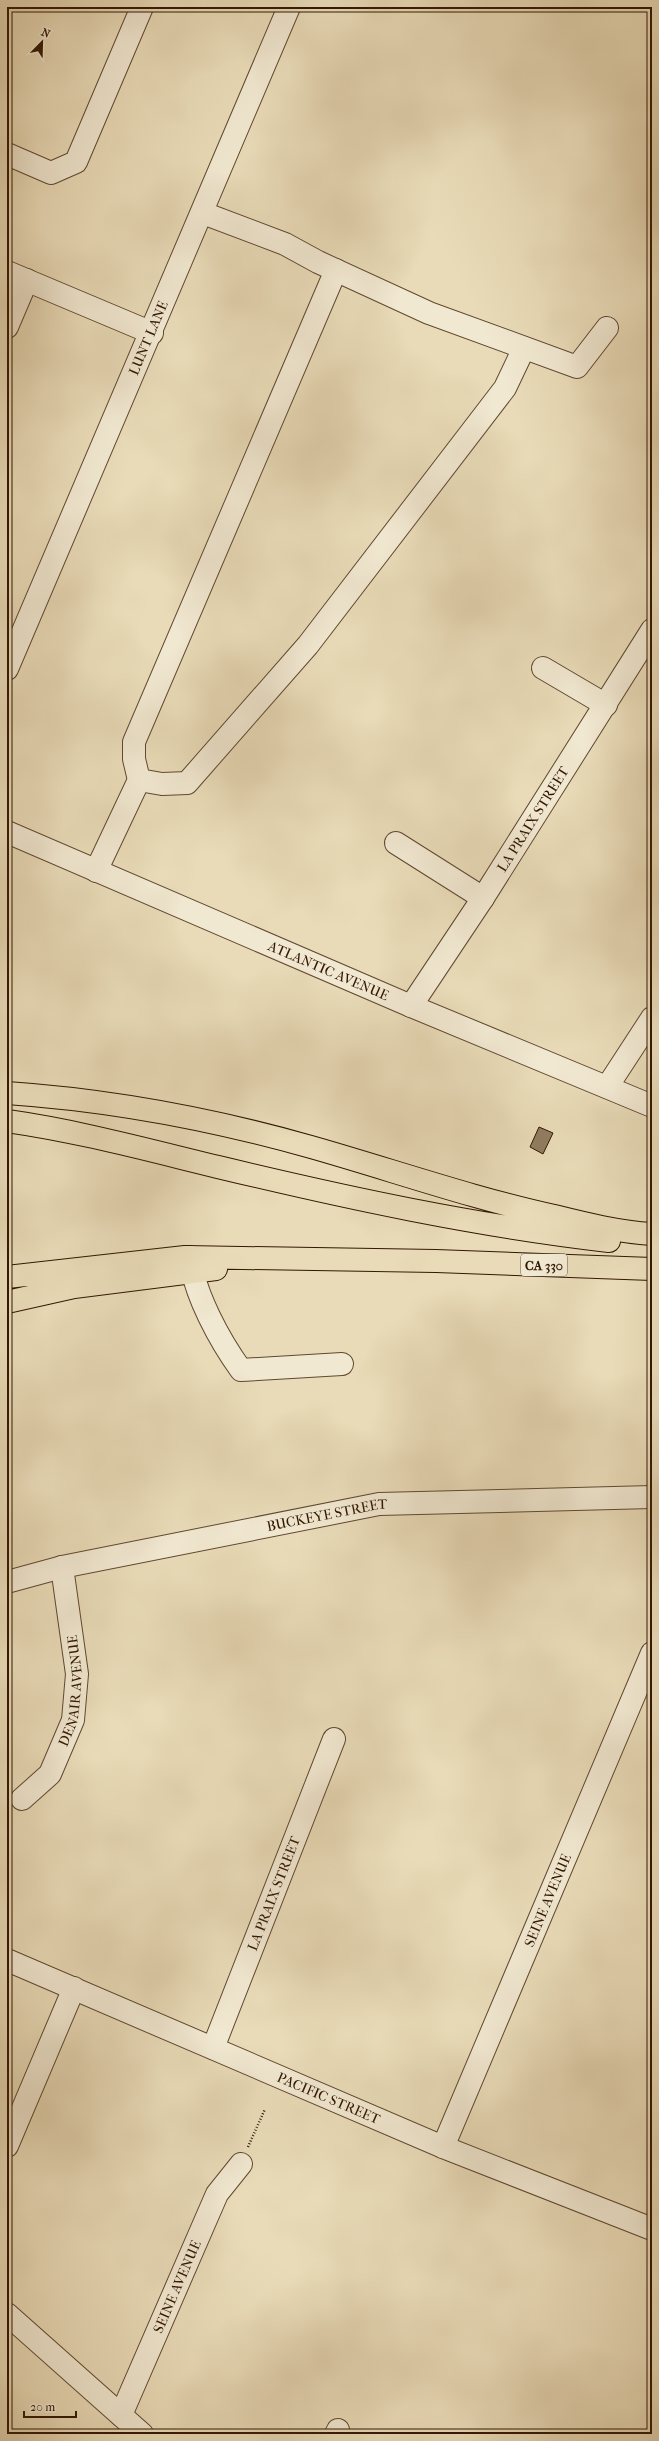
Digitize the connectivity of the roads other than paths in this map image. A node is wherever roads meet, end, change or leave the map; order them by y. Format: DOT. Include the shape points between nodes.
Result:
graph roads {
  1 [pos="142,7"];
  2 [pos="289,7"];
  3 [pos="7,154"];
  4 [pos="202,213"];
  5 [pos="336,270"];
  6 [pos="7,272"];
  7 [pos="27,280"];
  8 [pos="7,327"];
  9 [pos="607,328"];
  10 [pos="152,333"];
  11 [pos="524,348"];
  12 [pos="652,630"];
  13 [pos="543,668"];
  14 [pos="7,669"];
  15 [pos="606,705"];
  16 [pos="139,780"];
  17 [pos="7,832"];
  18 [pos="396,844"];
  19 [pos="96,871"];
  20 [pos="483,898"];
  21 [pos="411,1006"];
  22 [pos="652,1018"];
  23 [pos="607,1087"];
  24 [pos="7,1093"];
  25 [pos="652,1106"];
  26 [pos="7,1121"];
  27 [pos="652,1234"];
  28 [pos="652,1244"];
  29 [pos="191,1265"];
  30 [pos="652,1269"];
  31 [pos="7,1277"];
  32 [pos="7,1302"];
  33 [pos="342,1364"];
  34 [pos="652,1497"];
  35 [pos="62,1567"];
  36 [pos="7,1582"];
  37 [pos="652,1653"];
  38 [pos="334,1739"];
  39 [pos="22,1799"];
  40 [pos="7,1960"];
  41 [pos="74,1988"];
  42 [pos="213,2048"];
  43 [pos="7,2146"];
  44 [pos="443,2148"];
  45 [pos="241,2164"];
  46 [pos="652,2230"];
  47 [pos="7,2314"];
  48 [pos="121,2415"];
  49 [pos="142,2434"];
  1 -- 3 [label="street" via="76,162 51,173"];
  2 -- 4 [label="street, LUNT LANE"];
  4 -- 5 [label="street" via="285,244"];
  4 -- 10 [label="street, LUNT LANE"];
  5 -- 11 [label="street" via="429,313"];
  5 -- 16 [label="street" via="134,742 134,759"];
  6 -- 7 [label="street"];
  7 -- 8 [label="street"];
  7 -- 10 [label="street"];
  9 -- 11 [label="street" via="577,367"];
  10 -- 14 [label="street, LUNT LANE"];
  11 -- 16 [label="street" via="504,388 308,645 187,783 162,784"];
  12 -- 15 [label="street, LA PRAIX STREET"];
  13 -- 15 [label="street"];
  15 -- 20 [label="street, LA PRAIX STREET"];
  16 -- 19 [label="street"];
  17 -- 19 [label="street, ATLANTIC AVENUE"];
  18 -- 20 [label="street"];
  19 -- 21 [label="street, ATLANTIC AVENUE"];
  20 -- 21 [label="street, LA PRAIX STREET"];
  21 -- 23 [label="street, ATLANTIC AVENUE"];
  22 -- 23 [label="street"];
  23 -- 25 [label="street, ATLANTIC AVENUE"];
  24 -- 27 [label="highway" via="74,1099 231,1126 528,1210 634,1233"];
  26 -- 28 [label="highway" via="92,1136 248,1174 460,1219 574,1237"];
  29 -- 30 [label="highway, CA 330" via="297,1260 436,1261"];
  29 -- 31 [label="highway" via="72,1268"];
  29 -- 32 [label="highway"];
  29 -- 33 [label="street" via="221,1342 241,1370"];
  34 -- 35 [label="street, BUCKEYE STREET" via="380,1504"];
  35 -- 36 [label="street, BUCKEYE STREET"];
  35 -- 39 [label="street, DENAIR AVENUE" via="77,1674 73,1720 50,1774"];
  37 -- 44 [label="street, SEINE AVENUE"];
  38 -- 42 [label="street, LA PRAIX STREET"];
  40 -- 41 [label="street, PACIFIC STREET"];
  41 -- 42 [label="street, PACIFIC STREET"];
  41 -- 43 [label="street"];
  42 -- 44 [label="street, PACIFIC STREET"];
  44 -- 46 [label="street, PACIFIC STREET"];
  45 -- 48 [label="street, SEINE AVENUE" via="217,2194"];
  47 -- 48 [label="street"];
  48 -- 49 [label="street"];
}
